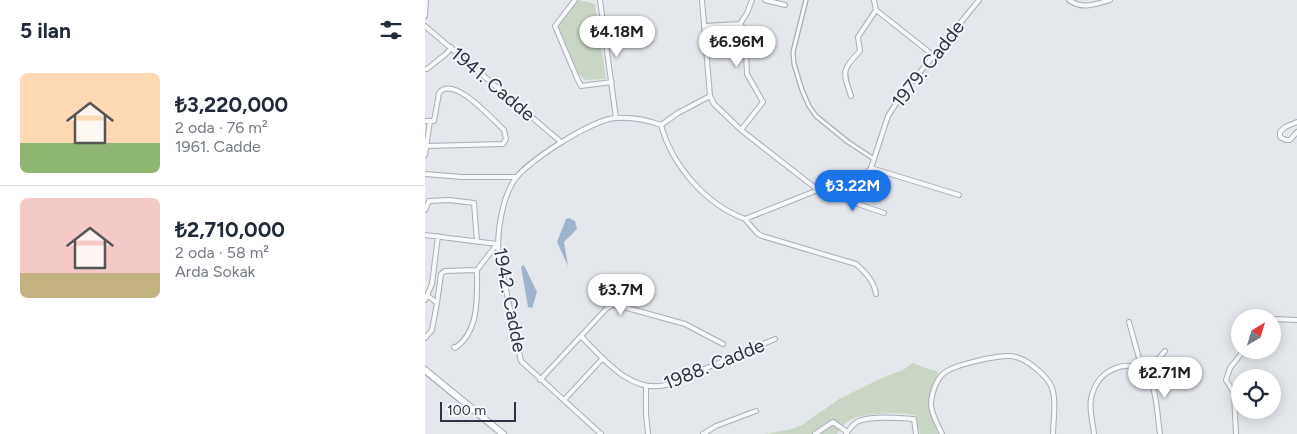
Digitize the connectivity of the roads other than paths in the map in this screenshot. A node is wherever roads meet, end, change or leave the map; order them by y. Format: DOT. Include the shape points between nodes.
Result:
graph roads {
  1 [pos="426,0"];
  2 [pos="575,0"];
  3 [pos="600,0"];
  4 [pos="702,0"];
  5 [pos="752,0"];
  6 [pos="765,0"];
  7 [pos="806,0"];
  8 [pos="874,0"];
  9 [pos="979,0"];
  10 [pos="1069,0"];
  11 [pos="1110,0"];
  12 [pos="785,5"];
  13 [pos="875,10"];
  14 [pos="425,16"];
  15 [pos="740,24"];
  16 [pos="425,26"];
  17 [pos="704,26"];
  18 [pos="433,33"];
  19 [pos="425,34"];
  20 [pos="451,47"];
  21 [pos="933,55"];
  22 [pos="425,69"];
  23 [pos="611,82"];
  24 [pos="710,96"];
  25 [pos="851,96"];
  26 [pos="616,118"];
  27 [pos="427,121"];
  28 [pos="1297,122"];
  29 [pos="661,125"];
  30 [pos="741,130"];
  31 [pos="1297,132"];
  32 [pos="561,142"];
  33 [pos="426,146"];
  34 [pos="425,155"];
  35 [pos="874,159"];
  36 [pos="871,168"];
  37 [pos="425,174"];
  38 [pos="516,177"];
  39 [pos="818,190"];
  40 [pos="828,193"];
  41 [pos="959,195"];
  42 [pos="425,210"];
  43 [pos="884,213"];
  44 [pos="745,219"];
  45 [pos="425,235"];
  46 [pos="438,236"];
  47 [pos="477,242"];
  48 [pos="497,244"];
  49 [pos="477,270"];
  50 [pos="876,294"];
  51 [pos="426,298"];
  52 [pos="437,303"];
  53 [pos="1281,320"];
  54 [pos="1297,320"];
  55 [pos="1129,322"];
  56 [pos="581,336"];
  57 [pos="425,338"];
  58 [pos="775,339"];
  59 [pos="723,344"];
  60 [pos="454,347"];
  61 [pos="1165,351"];
  62 [pos="603,358"];
  63 [pos="1237,359"];
  64 [pos="1142,369"];
  65 [pos="425,370"];
  66 [pos="1147,372"];
  67 [pos="540,380"];
  68 [pos="646,386"];
  69 [pos="564,400"];
  70 [pos="756,411"];
  71 [pos="847,433"];
  72 [pos="503,434"];
  73 [pos="601,434"];
  74 [pos="648,434"];
  75 [pos="703,434"];
  76 [pos="815,434"];
  77 [pos="916,434"];
  78 [pos="942,434"];
  79 [pos="1053,434"];
  80 [pos="1094,434"];
  81 [pos="1160,434"];
  82 [pos="1235,434"];
  1 -- 14 [label="street"];
  2 -- 23 [label="street" via="555,26 577,78 581,86"];
  3 -- 23 [label="street"];
  4 -- 17 [label="street"];
  5 -- 15 [label="street"];
  6 -- 12 [label="street"];
  7 -- 35 [label="street" via="793,52 802,90 816,116"];
  8 -- 13 [label="street"];
  9 -- 21 [label="street, 1979. Cadde"];
  10 -- 11 [label="street" via="1083,6"];
  13 -- 21 [label="street"];
  13 -- 25 [label="street" via="858,37 860,51 844,70"];
  15 -- 17 [label="street"];
  15 -- 30 [label="street" via="745,31 747,74 763,102"];
  16 -- 18 [label="street, 1941. Cadde"];
  17 -- 24 [label="street"];
  18 -- 19 [label="street"];
  18 -- 20 [label="street, 1941. Cadde"];
  20 -- 22 [label="street"];
  20 -- 32 [label="street, 1941. Cadde"];
  21 -- 35 [label="street, 1979. Cadde" via="888,116"];
  23 -- 26 [label="street"];
  24 -- 29 [label="street"];
  24 -- 30 [label="street"];
  26 -- 29 [label="street, 1942. Cadde"];
  26 -- 32 [label="street, 1942. Cadde"];
  27 -- 33 [label="street"];
  27 -- 33 [label="street" via="434,121 441,90 453,88 463,92 505,130 506,139 503,144"];
  28 -- 31 [label="street" via="1285,127 1280,137 1290,140"];
  29 -- 44 [label="street" via="667,144 690,178 717,204"];
  30 -- 39 [label="street"];
  32 -- 38 [label="street, 1942. Cadde"];
  33 -- 34 [label="street"];
  35 -- 36 [label="street, 1979. Cadde"];
  36 -- 40 [label="street, 1979. Cadde" via="848,190"];
  36 -- 41 [label="street"];
  37 -- 38 [label="street"];
  38 -- 48 [label="street, 1942. Cadde" via="506,198"];
  39 -- 40 [label="street"];
  39 -- 44 [label="street"];
  40 -- 43 [label="street"];
  42 -- 47 [label="street" via="429,201 474,203"];
  44 -- 50 [label="street" via="762,236 856,264 874,285"];
  45 -- 46 [label="street"];
  46 -- 47 [label="street"];
  46 -- 51 [label="street" via="432,284"];
  47 -- 48 [label="street"];
  48 -- 49 [label="street"];
  48 -- 67 [label="street, 1942. Cadde" via="521,361"];
  49 -- 52 [label="street" via="445,271 441,274"];
  49 -- 60 [label="street" via="472,330 464,342"];
  51 -- 52 [label="street"];
  52 -- 57 [label="street" via="432,330"];
  53 -- 54 [label="street"];
  55 -- 64 [label="street"];
  56 -- 59 [label="street" via="607,308 616,305 685,324"];
  56 -- 62 [label="street, 1988. Cadde"];
  56 -- 67 [label="street"];
  58 -- 68 [label="street, 1988. Cadde" via="669,384"];
  61 -- 66 [label="street"];
  62 -- 68 [label="street, 1988. Cadde" via="628,378"];
  62 -- 69 [label="street"];
  63 -- 82 [label="street" via="1226,380 1234,393"];
  64 -- 66 [label="street"];
  64 -- 80 [label="street" via="1123,365 1101,379 1090,402"];
  65 -- 72 [label="main road"];
  66 -- 81 [label="street" via="1156,398"];
  67 -- 69 [label="street, 1942. Cadde"];
  68 -- 74 [label="street"];
  69 -- 73 [label="street, 1942. Cadde"];
  70 -- 75 [label="street"];
  71 -- 76 [label="street" via="833,422"];
  71 -- 77 [label="street" via="858,421 888,417 914,419"];
  78 -- 79 [label="street" via="931,405 943,373 959,366 1005,356 1026,361 1049,382 1054,399"];
}
